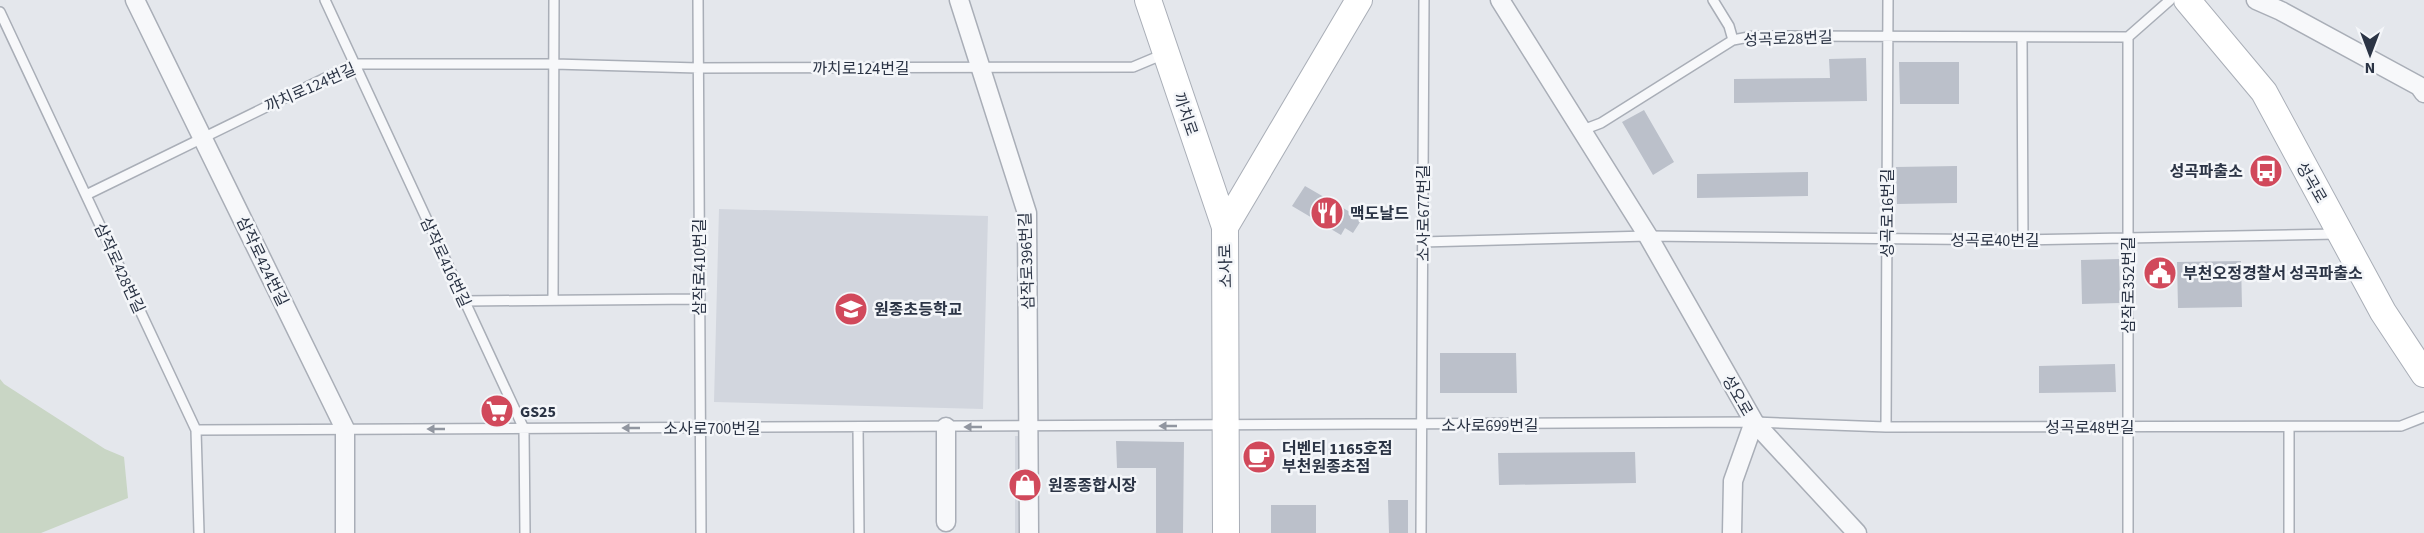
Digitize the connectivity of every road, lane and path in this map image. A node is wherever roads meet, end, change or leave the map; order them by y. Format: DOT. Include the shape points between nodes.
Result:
graph roads {
  1 [pos="135,0"];
  2 [pos="325,0"];
  3 [pos="554,0"];
  4 [pos="698,0"];
  5 [pos="959,0"];
  6 [pos="1148,0"];
  7 [pos="1359,0"];
  8 [pos="1424,0"];
  9 [pos="1500,0"];
  10 [pos="1713,0"];
  11 [pos="1888,0"];
  12 [pos="2170,0"];
  13 [pos="2187,0"];
  14 [pos="2256,0"];
  15 [pos="2284,5"];
  16 [pos="0,12"];
  17 [pos="1887,36"];
  18 [pos="2022,37"];
  19 [pos="2128,37"];
  20 [pos="1733,40"];
  21 [pos="1166,53"];
  22 [pos="354,64"];
  23 [pos="554,64"];
  24 [pos="698,68"];
  25 [pos="981,68"];
  26 [pos="2424,93"];
  27 [pos="1580,132"];
  28 [pos="204,137"];
  29 [pos="86,195"];
  30 [pos="1225,227"];
  31 [pos="2342,234"];
  32 [pos="1648,236"];
  33 [pos="2128,239"];
  34 [pos="1887,240"];
  35 [pos="2023,240"];
  36 [pos="1422,242"];
  37 [pos="699,299"];
  38 [pos="553,300"];
  39 [pos="465,302"];
  40 [pos="2424,374"];
  41 [pos="2424,417"];
  42 [pos="1754,422"];
  43 [pos="1421,425"];
  44 [pos="1227,426"];
  45 [pos="946,427"];
  46 [pos="1028,427"];
  47 [pos="1886,427"];
  48 [pos="2128,427"];
  49 [pos="2289,427"];
  50 [pos="699,428"];
  51 [pos="858,428"];
  52 [pos="345,429"];
  53 [pos="524,429"];
  54 [pos="196,430"];
  55 [pos="946,522"];
  56 [pos="199,533"];
  57 [pos="345,533"];
  58 [pos="525,533"];
  59 [pos="701,533"];
  60 [pos="859,533"];
  61 [pos="1029,533"];
  62 [pos="1226,533"];
  63 [pos="1421,533"];
  64 [pos="1732,533"];
  65 [pos="1857,533"];
  66 [pos="2128,533"];
  67 [pos="2289,533"];
  1 -- 28 [label="street, 삼작로424번길"];
  2 -- 22 [label="lane, 삼작로416번길"];
  3 -- 23 [label="lane"];
  4 -- 24 [label="lane, 삼작로410번길"];
  5 -- 25 [label="street, 삼작로396번길"];
  6 -- 21 [label="street, 까치로"];
  7 -- 30 [label="street, 소사로"];
  8 -- 36 [label="lane, 소사로677번길"];
  9 -- 27 [label="street, 성오로"];
  10 -- 20 [label="lane"];
  11 -- 17 [label="lane, 성곡로16번길"];
  12 -- 19 [label="lane"];
  13 -- 31 [label="street, 성곡로" via="2264,92"];
  14 -- 15 [label="street"];
  15 -- 26 [label="street"];
  16 -- 29 [label="lane, 삼작로428번길"];
  17 -- 18 [label="lane, 성곡로28번길"];
  17 -- 20 [label="lane, 성곡로28번길" via="1754,36"];
  17 -- 34 [label="lane, 성곡로16번길"];
  18 -- 19 [label="lane, 성곡로28번길"];
  18 -- 35 [label="lane"];
  19 -- 33 [label="lane, 삼작로352번길"];
  20 -- 27 [label="lane, 성곡로28번길" via="1601,123"];
  21 -- 25 [label="lane, 까치로124번길" via="1133,67"];
  21 -- 30 [label="street, 까치로"];
  22 -- 23 [label="lane, 까치로124번길"];
  22 -- 28 [label="lane, 까치로124번길"];
  22 -- 39 [label="lane, 삼작로416번길"];
  23 -- 24 [label="lane, 까치로124번길"];
  23 -- 38 [label="lane"];
  24 -- 25 [label="lane, 까치로124번길"];
  24 -- 37 [label="lane, 삼작로410번길"];
  25 -- 46 [label="street, 삼작로396번길" via="1027,213"];
  27 -- 32 [label="street, 성오로"];
  28 -- 29 [label="lane, 까치로124번길"];
  28 -- 52 [label="street, 삼작로424번길"];
  29 -- 54 [label="lane, 삼작로428번길"];
  30 -- 44 [label="street, 소사로"];
  31 -- 33 [label="lane, 성곡로40번길"];
  31 -- 40 [label="street, 성곡로" via="2384,312"];
  32 -- 34 [label="lane, 성곡로40번길"];
  32 -- 36 [label="lane"];
  32 -- 42 [label="street, 성오로"];
  33 -- 35 [label="lane, 성곡로40번길"];
  33 -- 48 [label="lane, 삼작로352번길"];
  34 -- 35 [label="lane, 성곡로40번길"];
  34 -- 47 [label="lane, 성곡로16번길"];
  36 -- 43 [label="lane, 소사로677번길"];
  37 -- 38 [label="lane"];
  37 -- 50 [label="lane, 삼작로410번길"];
  38 -- 39 [label="lane"];
  39 -- 53 [label="lane, 삼작로416번길"];
  41 -- 49 [label="lane, 성곡로48번길" via="2401,426"];
  42 -- 43 [label="lane, 소사로699번길"];
  42 -- 47 [label="lane, 성곡로48번길"];
  42 -- 64 [label="street" via="1733,481"];
  42 -- 65 [label="street, 성오로"];
  43 -- 44 [label="lane, 소사로699번길"];
  43 -- 63 [label="lane, 소사로677번길"];
  44 -- 46 [label="lane, 소사로700번길, one-way"];
  44 -- 62 [label="street, 소사로"];
  46 -- 45 [label="lane, 소사로700번길, one-way"];
  45 -- 51 [label="lane, 소사로700번길"];
  45 -- 55 [label="street"];
  46 -- 61 [label="street, 삼작로396번길"];
  47 -- 48 [label="lane, 성곡로48번길"];
  48 -- 49 [label="lane, 성곡로48번길"];
  48 -- 66 [label="lane, 삼작로352번길"];
  49 -- 67 [label="lane"];
  50 -- 51 [label="lane, 소사로700번길"];
  50 -- 53 [label="lane, 소사로700번길, one-way"];
  50 -- 59 [label="lane, 삼작로410번길"];
  51 -- 60 [label="lane"];
  53 -- 52 [label="lane, 소사로700번길, one-way"];
  52 -- 54 [label="lane, 소사로700번길"];
  52 -- 57 [label="street, 삼작로424번길"];
  53 -- 58 [label="lane, 삼작로416번길"];
  54 -- 56 [label="lane, 삼작로428번길"];
}
